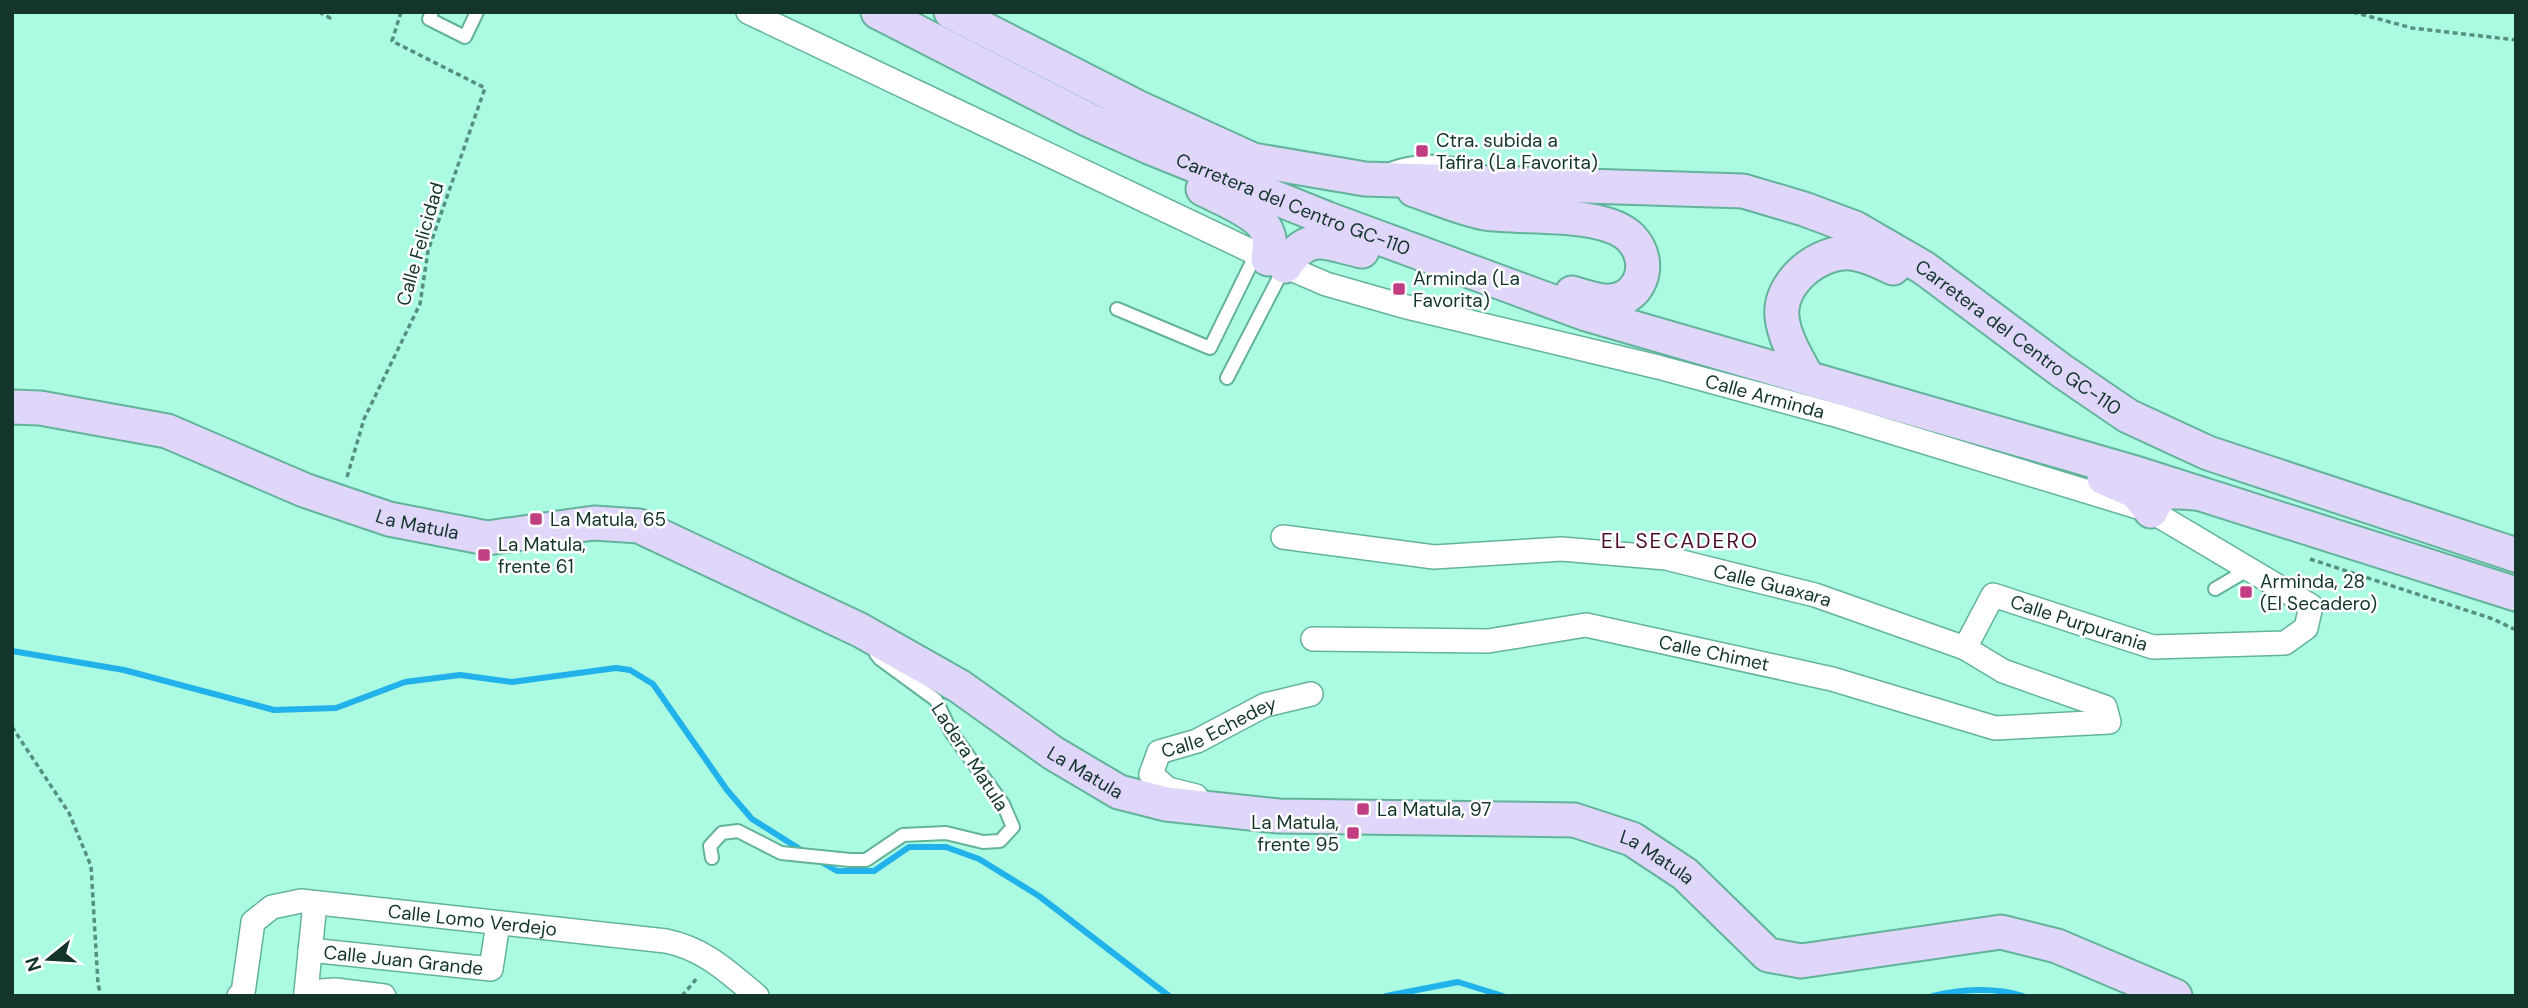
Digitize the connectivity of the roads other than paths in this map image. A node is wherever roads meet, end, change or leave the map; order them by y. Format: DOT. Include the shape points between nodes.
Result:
graph roads {
  1 [pos="432,12"];
  2 [pos="477,12"];
  3 [pos="748,12"];
  4 [pos="878,12"];
  5 [pos="951,12"];
  6 [pos="1149,147"];
  7 [pos="1375,179"];
  8 [pos="1434,259"];
  9 [pos="1269,260"];
  10 [pos="1977,308"];
  11 [pos="1117,309"];
  12 [pos="1807,377"];
  13 [pos="1227,378"];
  14 [pos="1880,400"];
  15 [pos="12,407"];
  16 [pos="2203,494"];
  17 [pos="2151,511"];
  18 [pos="1283,537"];
  19 [pos="2516,555"];
  20 [pos="2249,569"];
  21 [pos="2215,589"];
  22 [pos="2516,594"];
  23 [pos="2311,606"];
  24 [pos="860,630"];
  25 [pos="1313,639"];
  26 [pos="1965,649"];
  27 [pos="1311,694"];
  28 [pos="2109,722"];
  29 [pos="1278,816"];
  30 [pos="712,858"];
  31 [pos="315,903"];
  32 [pos="498,923"];
  33 [pos="310,950"];
  34 [pos="308,994"];
  35 [pos="239,996"];
  36 [pos="384,996"];
  37 [pos="757,996"];
  38 [pos="2175,996"];
  1 -- 2 [label="lane" via="429,19 466,37"];
  3 -- 9 [label="street, Calle Arminda"];
  4 -- 6 [label="main road, Carretera del Centro GC-110"];
  5 -- 7 [label="main road, Carretera del Centro GC-110" via="1253,160"];
  6 -- 8 [label="main road, Carretera del Centro GC-110"];
  6 -- 9 [label="main road" via="1184,179 1259,219 1267,232"];
  7 -- 8 [label="main road" via="1486,213 1600,222 1623,230 1644,262 1638,286 1628,295 1604,301"];
  7 -- 10 [label="main road, Carretera del Centro GC-110" via="1743,191 1855,228 1924,268"];
  8 -- 9 [label="main road" via="1360,251 1322,241"];
  8 -- 12 [label="main road, Carretera del Centro GC-110" via="1586,314"];
  9 -- 11 [label="lane" via="1210,348"];
  9 -- 13 [label="lane"];
  9 -- 17 [label="street, Calle Arminda" via="1326,284 1403,306 1658,366"];
  10 -- 12 [label="main road" via="1852,253 1814,263 1787,291 1781,315"];
  10 -- 19 [label="main road, Carretera del Centro GC-110" via="2129,416 2177,439"];
  12 -- 14 [label="main road, Carretera del Centro GC-110"];
  14 -- 16 [label="main road"];
  14 -- 17 [label="main road" via="2036,459 2116,481 2136,492"];
  15 -- 24 [label="main road, La Matula" via="167,431 304,490 389,519 487,538 594,523 639,526"];
  16 -- 17 [label="main road" via="2166,492"];
  16 -- 22 [label="main road"];
  17 -- 20 [label="street, Calle Arminda"];
  18 -- 26 [label="street, Calle Guaxara" via="1434,557 1562,549 1665,558 1815,595"];
  20 -- 21 [label="lane"];
  20 -- 23 [label="street, Calle Arminda"];
  23 -- 26 [label="street, Calle Purpurania" via="2306,628 2285,643 2153,648 1993,596"];
  24 -- 29 [label="main road, La Matula" via="959,686 1053,753 1119,792 1166,804"];
  24 -- 30 [label="lane, Ladera Matula" via="880,659 936,700 951,732 1003,804 1013,827 1000,841 982,842 946,833 903,835 866,860 781,853 738,831 722,833 710,846"];
  25 -- 28 [label="street, Calle Chimet" via="1488,641 1587,625 1832,679 1995,728"];
  26 -- 28 [label="street, Calle Guaxara" via="2003,671 2105,707"];
  27 -- 29 [label="street, Calle Echedey" via="1265,705 1197,741 1159,752 1151,774 1168,789"];
  29 -- 38 [label="main road, La Matula" via="1574,820 1632,839 1685,874 1768,955 1801,961 2001,932 2057,946"];
  31 -- 32 [label="street, Calle Lomo Verdejo"];
  31 -- 33 [label="street"];
  31 -- 35 [label="street, Calle Lomo Verdejo" via="272,907 253,922 248,968"];
  32 -- 33 [label="street, Calle Juan Grande" via="491,969"];
  32 -- 37 [label="street, Calle Lomo Verdejo" via="687,946 714,960"];
  33 -- 34 [label="street"];
  34 -- 36 [label="street" via="335,990"];
}
